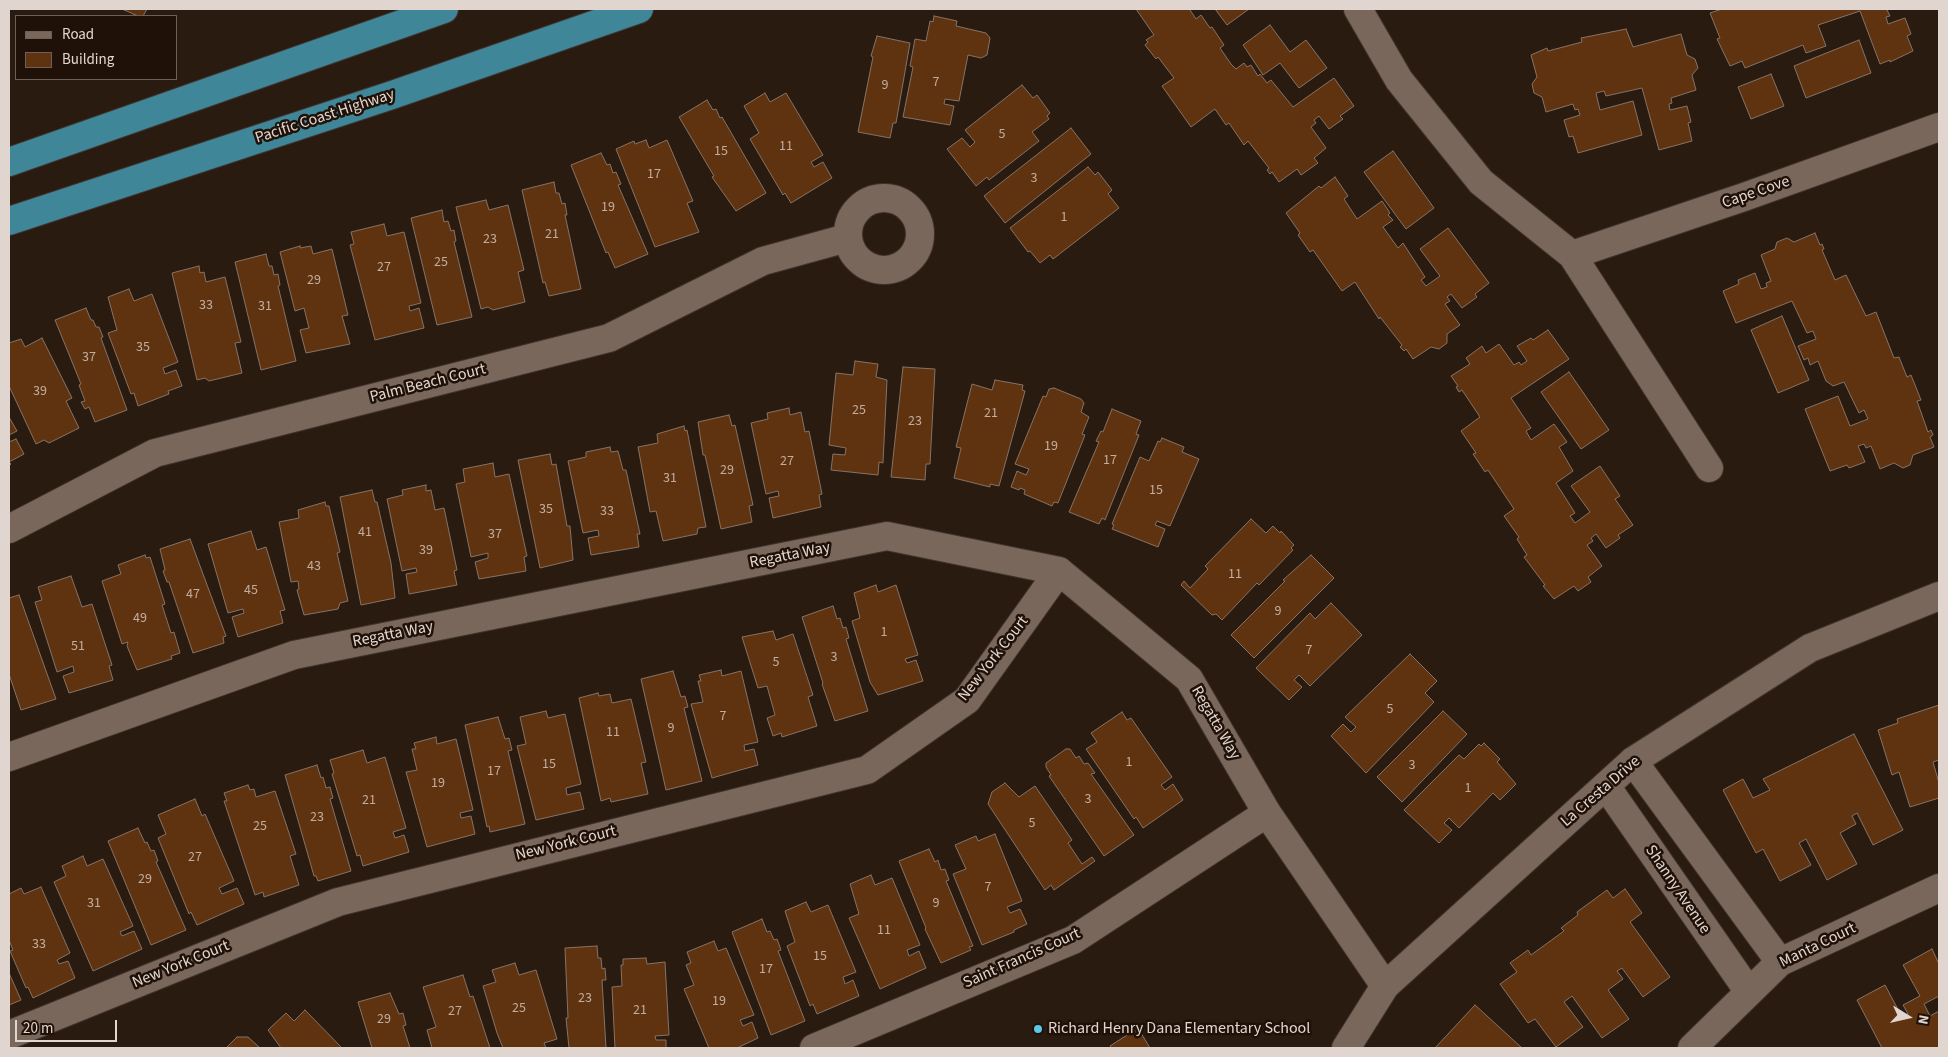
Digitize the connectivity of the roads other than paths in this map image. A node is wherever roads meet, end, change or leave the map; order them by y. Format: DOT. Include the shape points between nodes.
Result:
graph roads {
  1 [pos="444,9"];
  2 [pos="639,9"];
  3 [pos="1358,9"];
  4 [pos="1939,127"];
  5 [pos="9,162"];
  6 [pos="9,221"];
  7 [pos="848,238"];
  8 [pos="1572,255"];
  9 [pos="1709,468"];
  10 [pos="9,529"];
  11 [pos="1060,571"];
  12 [pos="1939,596"];
  13 [pos="9,757"];
  14 [pos="1633,761"];
  15 [pos="1606,786"];
  16 [pos="1267,813"];
  17 [pos="1939,888"];
  18 [pos="1780,962"];
  19 [pos="1385,986"];
  20 [pos="1749,992"];
  21 [pos="9,1035"];
  22 [pos="814,1048"];
  23 [pos="1346,1048"];
  24 [pos="1692,1048"];
  1 -- 5 [label="highway"];
  2 -- 6 [label="highway, Pacific Coast Highway" via="392,95"];
  3 -- 8 [label="street" via="1399,80 1481,182"];
  4 -- 8 [label="street, Cape Cove"];
  7 -- 10 [label="street, Palm Beach Court" via="763,261 609,338 156,452"];
  8 -- 9 [label="street"];
  11 -- 13 [label="street, Regatta Way" via="887,536 294,655"];
  11 -- 16 [label="street, Regatta Way" via="1190,678"];
  11 -- 21 [label="street, New York Court" via="967,700 867,770 338,902"];
  12 -- 14 [label="street, La Cresta Drive" via="1810,648"];
  14 -- 15 [label="street, La Cresta Drive"];
  14 -- 18 [label="street"];
  15 -- 19 [label="street, La Cresta Drive"];
  15 -- 20 [label="street, Shanny Avenue"];
  16 -- 19 [label="street, Regatta Way"];
  16 -- 22 [label="street, Saint Francis Court" via="1073,940"];
  17 -- 18 [label="street, Manta Court"];
  18 -- 20 [label="street, Manta Court"];
  19 -- 23 [label="street, La Cresta Drive"];
  20 -- 24 [label="street, Manta Court"];
}
